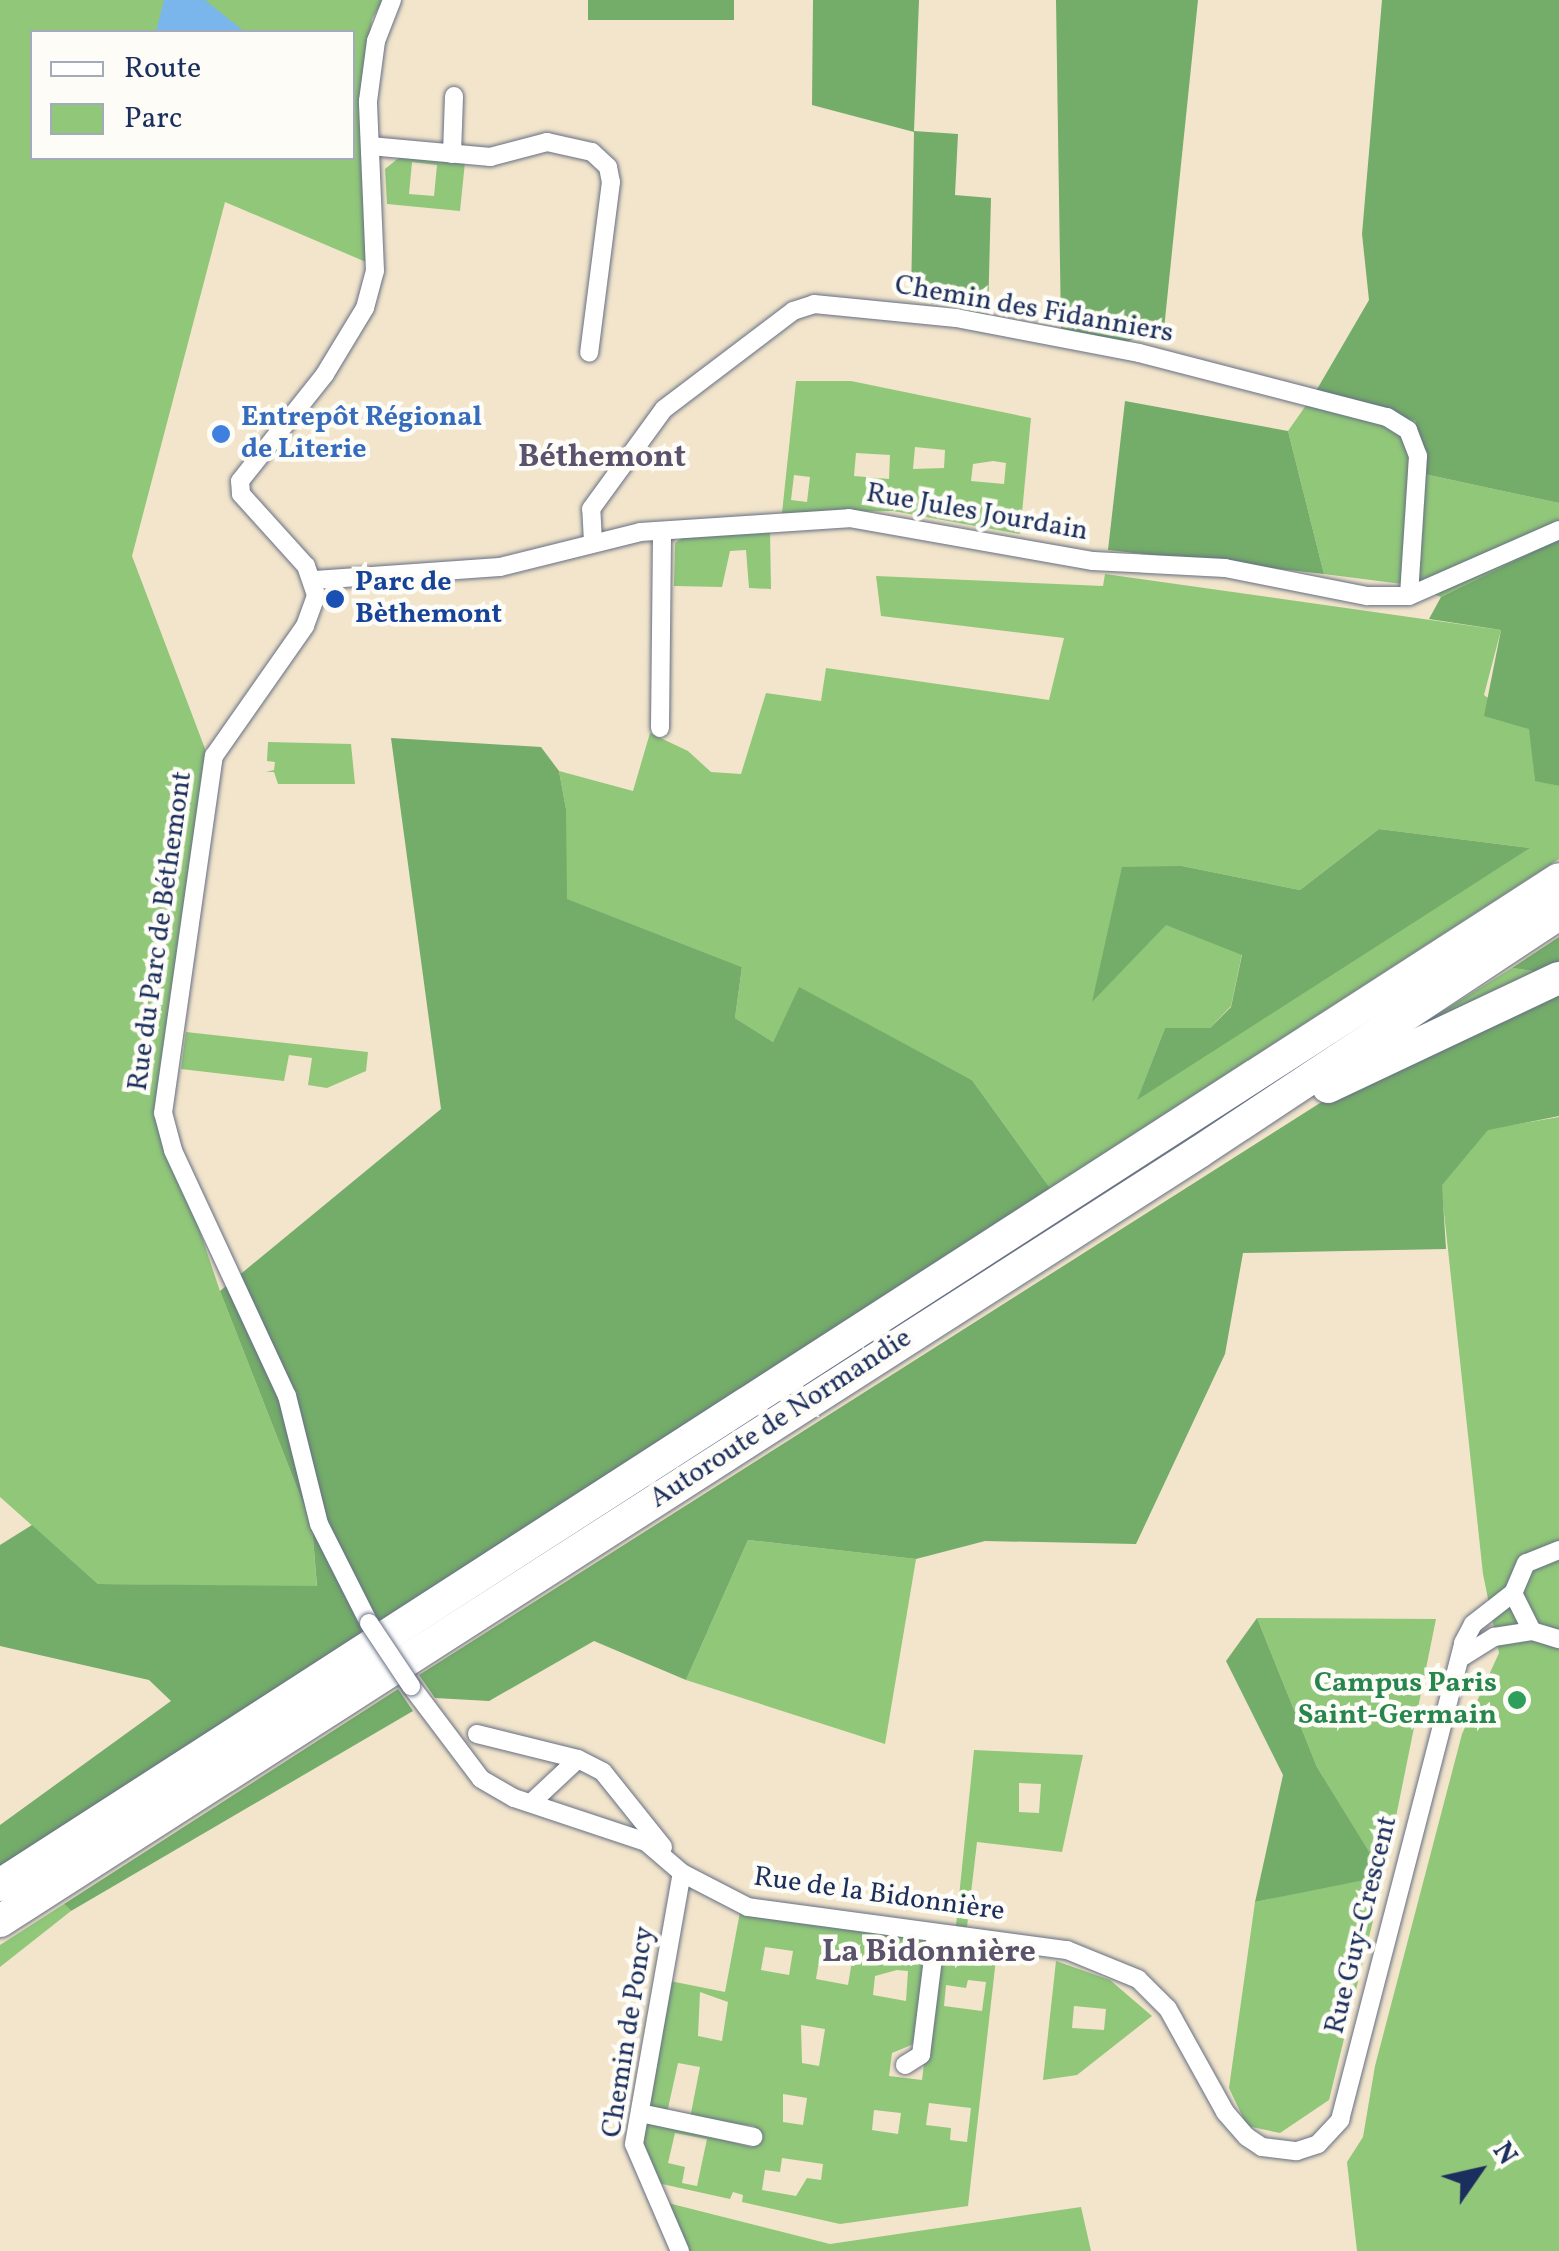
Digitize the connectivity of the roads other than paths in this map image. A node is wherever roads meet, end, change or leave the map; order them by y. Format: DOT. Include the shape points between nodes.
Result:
graph roads {
  1 [pos="392,0"];
  2 [pos="454,96"];
  3 [pos="370,146"];
  4 [pos="452,154"];
  5 [pos="589,354"];
  6 [pos="662,530"];
  7 [pos="1559,530"];
  8 [pos="593,542"];
  9 [pos="315,580"];
  10 [pos="1409,596"];
  11 [pos="660,728"];
  12 [pos="1559,879"];
  13 [pos="1559,914"];
  14 [pos="1559,978"];
  15 [pos="1200,1152"];
  16 [pos="1559,1550"];
  17 [pos="1513,1592"];
  18 [pos="1532,1631"];
  19 [pos="1559,1639"];
  20 [pos="1462,1657"];
  21 [pos="410,1686"];
  22 [pos="477,1734"];
  23 [pos="578,1759"];
  24 [pos="531,1804"];
  25 [pos="678,1867"];
  26 [pos="0,1885"];
  27 [pos="0,1920"];
  28 [pos="936,1934"];
  29 [pos="905,2065"];
  30 [pos="640,2112"];
  31 [pos="754,2137"];
  32 [pos="1262,2147"];
  33 [pos="680,2251"];
  1 -- 3 [label="street" via="376,41"];
  2 -- 4 [label="street"];
  3 -- 4 [label="street"];
  3 -- 9 [label="street" via="375,272 366,308 325,374 246,467 240,494"];
  4 -- 5 [label="street" via="490,157 547,142 571,143 608,167 610,221"];
  6 -- 8 [label="street, Rue Jules Jourdain"];
  6 -- 10 [label="street, Rue Jules Jourdain" via="849,518 1093,561 1225,568 1367,596"];
  6 -- 11 [label="street"];
  7 -- 10 [label="street, Rue Jules Jourdain"];
  8 -- 9 [label="street, Rue Jules Jourdain" via="500,567"];
  8 -- 10 [label="street, Chemin des Fidanniers" via="591,508 664,409 793,310 814,304 956,318 1139,353 1388,416 1408,430 1418,456"];
  9 -- 21 [label="street, Rue du Parc de Béthemont, bridge" via="305,626 214,756 163,1113 173,1150 287,1396 319,1524"];
  12 -- 26 [label="highway, Autoroute de Normandie"];
  13 -- 15 [label="highway, Autoroute de Normandie"];
  14 -- 15 [label="highway"];
  15 -- 27 [label="highway, Autoroute de Normandie"];
  16 -- 17 [label="street, Rue Guy-Crescent" via="1526,1563"];
  17 -- 18 [label="street"];
  17 -- 20 [label="street, Rue Guy-Crescent" via="1473,1624"];
  18 -- 19 [label="street"];
  18 -- 20 [label="street" via="1494,1637"];
  20 -- 32 [label="street, Rue Guy-Crescent" via="1340,2120 1309,2148"];
  21 -- 24 [label="street, Rue de la Bidonnière" via="482,1779"];
  22 -- 23 [label="street"];
  23 -- 24 [label="street"];
  23 -- 25 [label="street" via="620,1787"];
  24 -- 25 [label="street, Rue de la Bidonnière" via="614,1827"];
  25 -- 28 [label="street, Rue de la Bidonnière" via="748,1907"];
  25 -- 30 [label="street, Chemin de Poncy"];
  28 -- 29 [label="street" via="920,2055"];
  28 -- 32 [label="street, Rue de la Bidonnière" via="1068,1950 1138,1979 1168,2009 1226,2112"];
  30 -- 31 [label="street"];
  30 -- 33 [label="street, Chemin de Poncy" via="634,2144"];
}
